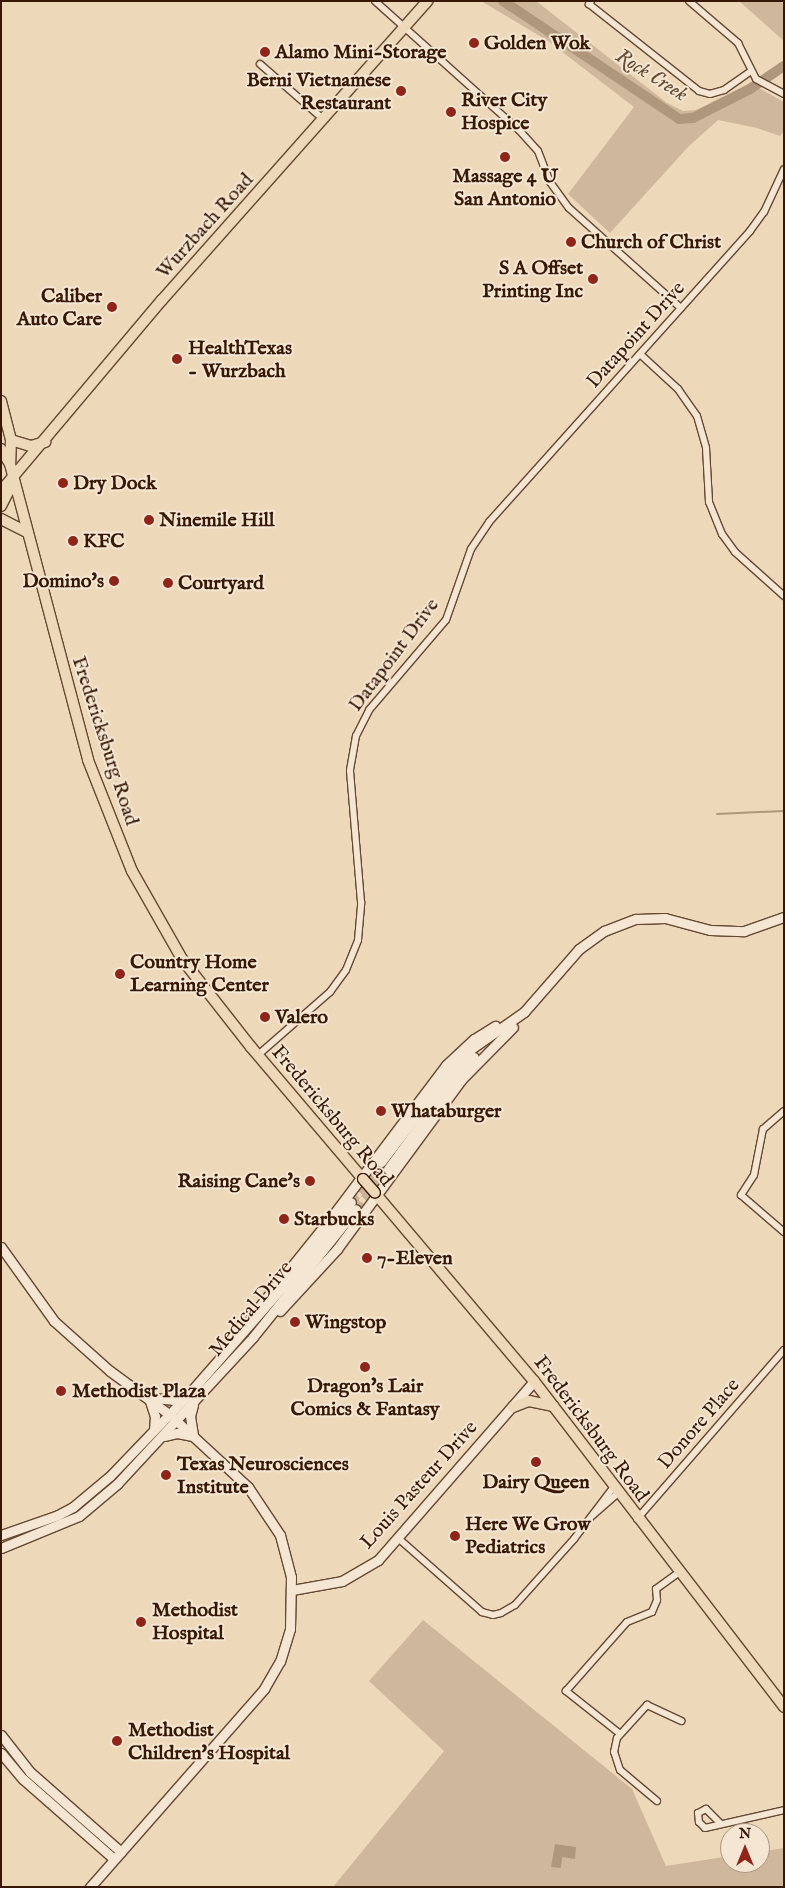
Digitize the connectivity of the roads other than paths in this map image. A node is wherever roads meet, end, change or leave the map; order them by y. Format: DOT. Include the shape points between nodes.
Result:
graph roads {
  1 [pos="376,1"];
  2 [pos="427,1"];
  3 [pos="688,1"];
  4 [pos="590,2"];
  5 [pos="404,26"];
  6 [pos="260,64"];
  7 [pos="750,72"];
  8 [pos="784,94"];
  9 [pos="323,119"];
  10 [pos="784,169"];
  11 [pos="681,308"];
  12 [pos="640,354"];
  13 [pos="1,400"];
  14 [pos="11,440"];
  15 [pos="46,441"];
  16 [pos="1,449"];
  17 [pos="10,464"];
  18 [pos="14,479"];
  19 [pos="1,491"];
  20 [pos="1,506"];
  21 [pos="1,520"];
  22 [pos="28,533"];
  23 [pos="784,596"];
  24 [pos="784,917"];
  25 [pos="524,1012"];
  26 [pos="513,1027"];
  27 [pos="258,1055"];
  28 [pos="784,1112"];
  29 [pos="361,1177"];
  30 [pos="376,1195"];
  31 [pos="784,1232"];
  32 [pos="1,1248"];
  33 [pos="241,1334"];
  34 [pos="252,1337"];
  35 [pos="784,1350"];
  36 [pos="534,1381"];
  37 [pos="149,1398"];
  38 [pos="190,1400"];
  39 [pos="553,1406"];
  40 [pos="512,1407"];
  41 [pos="169,1414"];
  42 [pos="177,1421"];
  43 [pos="154,1430"];
  44 [pos="163,1436"];
  45 [pos="193,1436"];
  46 [pos="616,1490"];
  47 [pos="637,1518"];
  48 [pos="1,1535"];
  49 [pos="398,1538"];
  50 [pos="1,1548"];
  51 [pos="679,1572"];
  52 [pos="292,1590"];
  53 [pos="783,1702"];
  54 [pos="680,1721"];
  55 [pos="619,1733"];
  56 [pos="1,1735"];
  57 [pos="1,1753"];
  58 [pos="657,1801"];
  59 [pos="784,1810"];
  60 [pos="720,1823"];
  61 [pos="121,1852"];
  62 [pos="114,1859"];
  63 [pos="90,1887"];
  1 -- 5 [label="street"];
  2 -- 5 [label="main road, Wurzbach Road"];
  3 -- 7 [label="street" via="738,42"];
  4 -- 7 [label="street" via="699,91 710,94 724,90"];
  5 -- 9 [label="main road, Wurzbach Road"];
  5 -- 11 [label="street" via="531,142 550,182 569,208"];
  6 -- 9 [label="street"];
  7 -- 8 [label="street" via="756,80"];
  9 -- 15 [label="main road, Wurzbach Road" via="162,300"];
  10 -- 11 [label="street, Datapoint Drive" via="756,224"];
  11 -- 12 [label="street, Datapoint Drive"];
  12 -- 23 [label="street" via="678,389 697,416 706,448 709,502 722,534 735,552"];
  12 -- 27 [label="street, Datapoint Drive" via="476,539 446,620 369,710 361,726 350,770 361,902 358,940 346,970 330,992"];
  13 -- 14 [label="main road, Fredericksburg Road"];
  14 -- 15 [label="main road" via="31,446"];
  14 -- 17 [label="main road, Fredericksburg Road"];
  15 -- 18 [label="main road, Wurzbach Road"];
  16 -- 17 [label="main road, Fredericksburg Road"];
  17 -- 18 [label="main road, Fredericksburg Road"];
  18 -- 19 [label="main road, Wurzbach Road"];
  18 -- 20 [label="main road, Wurzbach Road"];
  18 -- 22 [label="main road, Fredericksburg Road"];
  21 -- 22 [label="main road"];
  22 -- 27 [label="main road, Fredericksburg Road" via="88,760 115,833 182,959"];
  24 -- 25 [label="street" via="760,927 732,931 710,930 665,918 636,920 614,926 579,949"];
  25 -- 26 [label="street"];
  25 -- 26 [label="street" via="471,1049 457,1063 384,1166 458,1073"];
  25 -- 29 [label="street" via="483,1032 454,1057"];
  26 -- 30 [label="street" via="462,1080"];
  27 -- 29 [label="main road, Fredericksburg Road"];
  28 -- 31 [label="street" via="763,1130 754,1175 741,1195"];
  29 -- 30 [label="main road, Fredericksburg Road, bridge"];
  29 -- 33 [label="street" via="266,1295"];
  30 -- 34 [label="street" via="337,1249"];
  30 -- 36 [label="main road, Fredericksburg Road"];
  32 -- 37 [label="street" via="54,1321 108,1370"];
  33 -- 34 [label="street, Medical Drive" via="354,1206"];
  33 -- 38 [label="street, Medical Drive"];
  34 -- 38 [label="street, Medical Drive"];
  35 -- 47 [label="street, Donore Place"];
  36 -- 39 [label="main road, Fredericksburg Road"];
  36 -- 40 [label="street, Louis Pasteur Drive"];
  37 -- 38 [label="street"];
  37 -- 41 [label="street"];
  37 -- 43 [label="street" via="155,1416"];
  38 -- 41 [label="street, Medical Drive"];
  38 -- 42 [label="street, Medical Drive"];
  38 -- 45 [label="street"];
  39 -- 40 [label="main road" via="529,1400"];
  39 -- 46 [label="main road, Fredericksburg Road"];
  40 -- 49 [label="street, Louis Pasteur Drive"];
  41 -- 42 [label="street"];
  41 -- 43 [label="street, Medical Drive"];
  42 -- 44 [label="street, Medical Drive"];
  42 -- 45 [label="street"];
  43 -- 48 [label="street, Medical Drive" via="110,1476 73,1507 47,1521"];
  44 -- 45 [label="street" via="177,1433"];
  44 -- 50 [label="street, Medical Drive" via="117,1484 78,1516"];
  45 -- 52 [label="street" via="242,1481 269,1514 284,1545"];
  46 -- 47 [label="main road, Fredericksburg Road"];
  46 -- 49 [label="street" via="515,1605 493,1615 482,1612"];
  47 -- 51 [label="main road, Fredericksburg Road"];
  49 -- 52 [label="street, Louis Pasteur Drive" via="378,1560 356,1574 330,1585"];
  51 -- 53 [label="main road, Fredericksburg Road"];
  51 -- 55 [label="street" via="656,1589 658,1600 652,1612 627,1622 566,1691"];
  52 -- 61 [label="street" via="286,1645 264,1689"];
  54 -- 55 [label="street" via="647,1705"];
  55 -- 58 [label="street" via="614,1752 618,1766"];
  56 -- 61 [label="street" via="30,1772"];
  57 -- 62 [label="street" via="23,1779"];
  59 -- 60 [label="street"];
  61 -- 62 [label="street"];
  62 -- 63 [label="street"];
}
